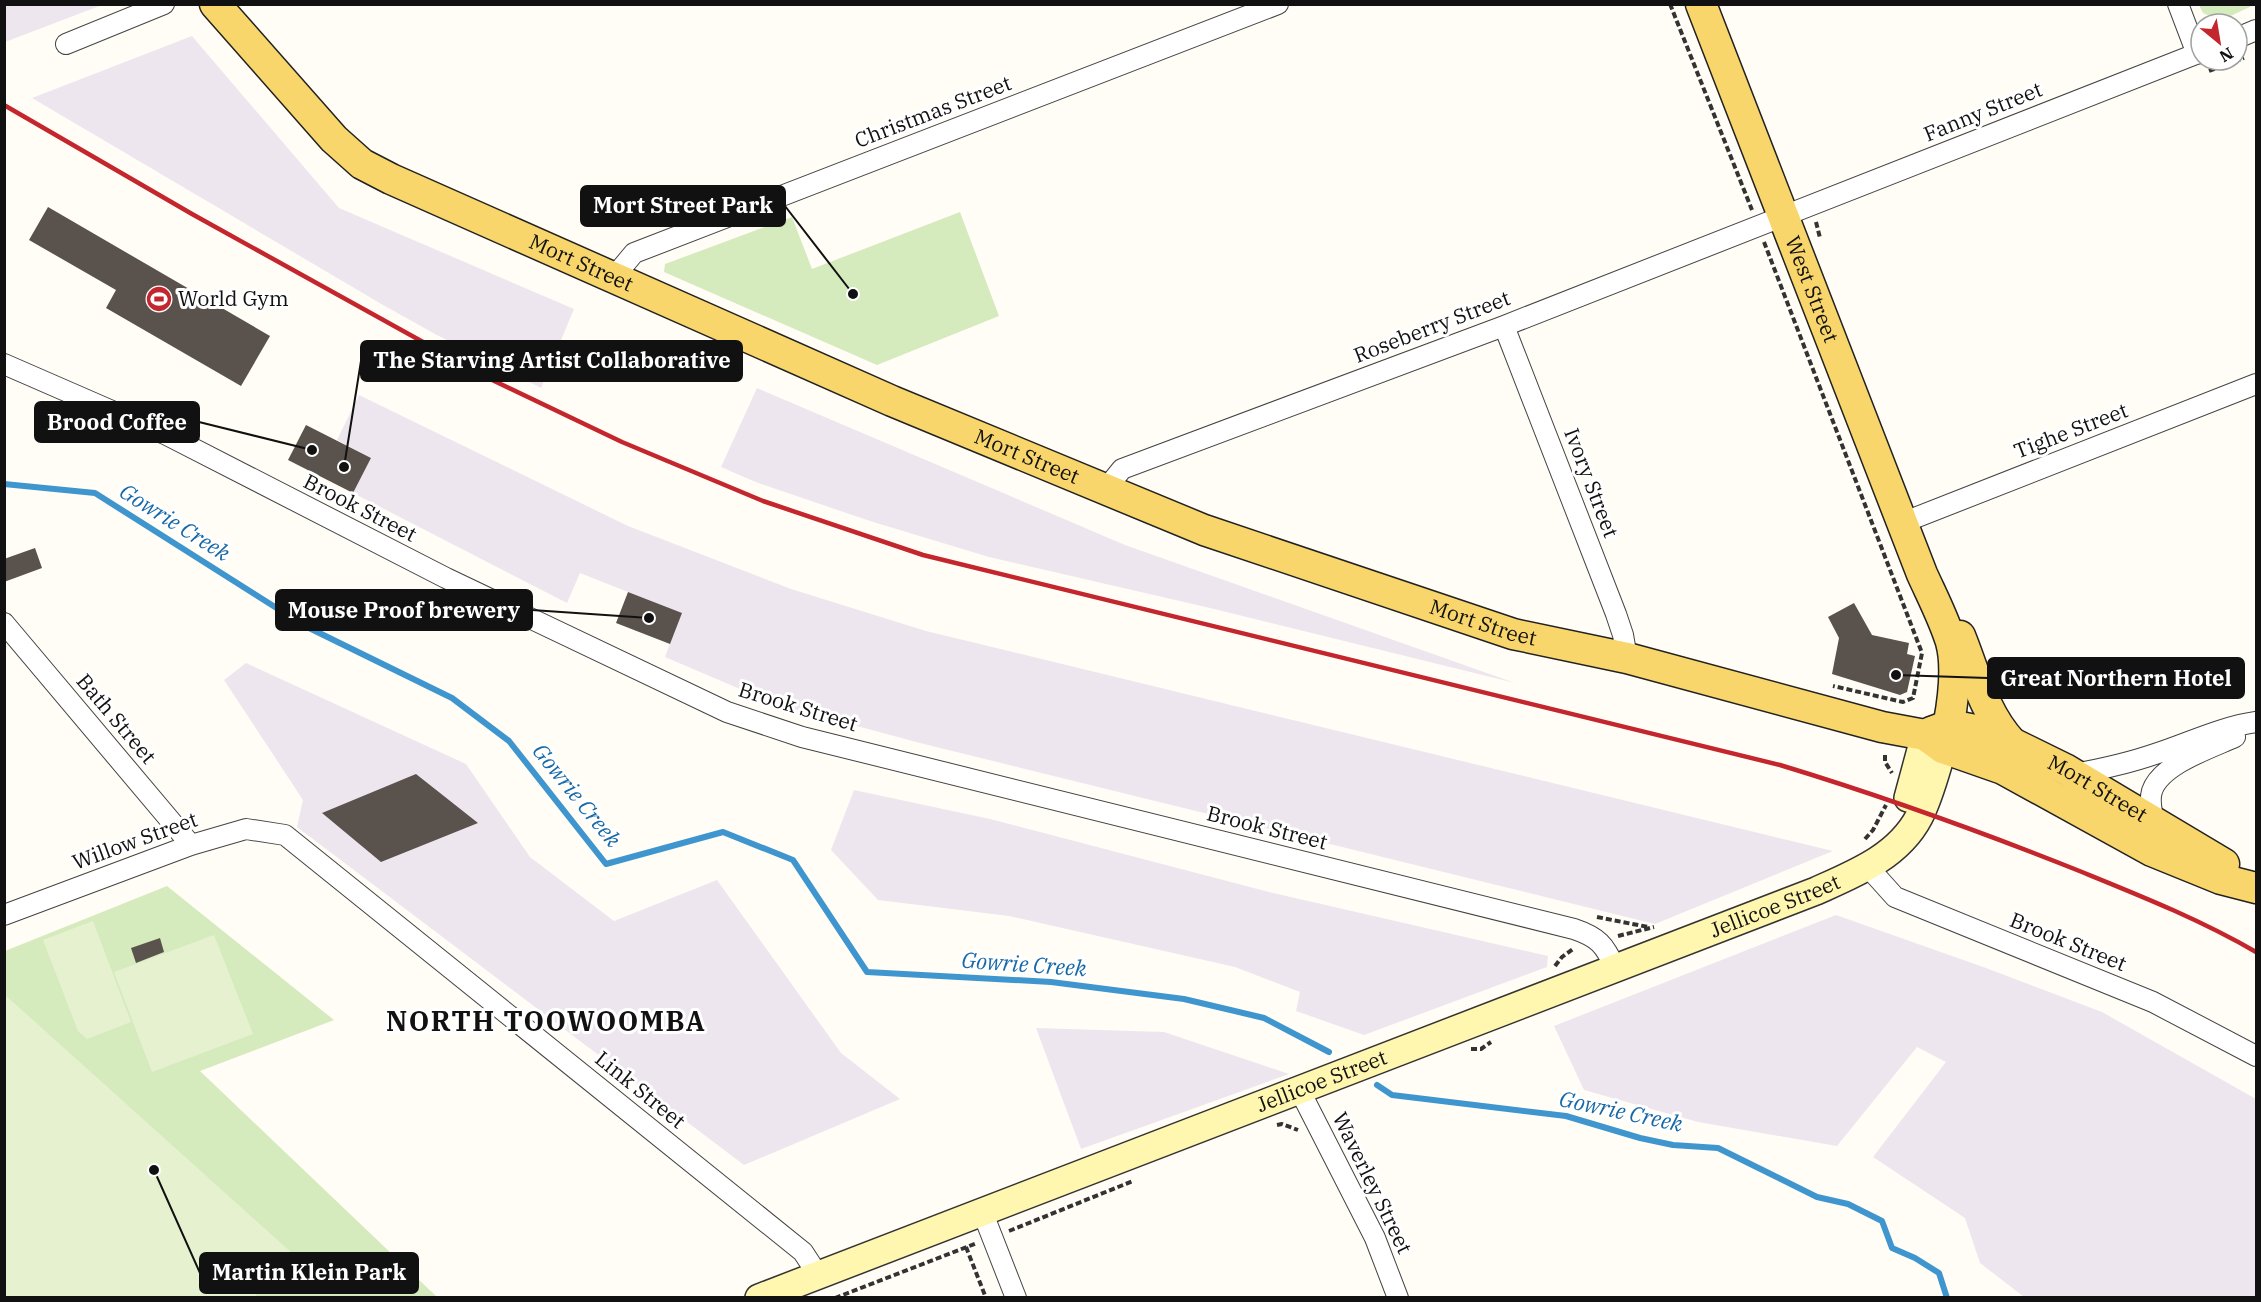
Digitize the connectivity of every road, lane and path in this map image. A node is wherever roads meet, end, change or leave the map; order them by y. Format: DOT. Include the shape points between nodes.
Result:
graph roads {
  1 [pos="164,4"];
  2 [pos="214,4"];
  3 [pos="1278,4"];
  4 [pos="1670,4"];
  5 [pos="1701,4"];
  6 [pos="2178,4"];
  7 [pos="2189,30"];
  8 [pos="66,44"];
  9 [pos="2189,57"];
  10 [pos="1771,222"];
  11 [pos="614,277"];
  12 [pos="1504,326"];
  13 [pos="4,364"];
  14 [pos="2256,384"];
  15 [pos="1105,490"];
  16 [pos="1902,523"];
  17 [pos="1922,574"];
  18 [pos="1937,605"];
  19 [pos="4,623"];
  20 [pos="1627,658"];
  21 [pos="1916,690"];
  22 [pos="2256,722"];
  23 [pos="2256,727"];
  24 [pos="1940,736"];
  25 [pos="2012,743"];
  26 [pos="1885,755"];
  27 [pos="2074,774"];
  28 [pos="1894,776"];
  29 [pos="1889,799"];
  30 [pos="2155,824"];
  31 [pos="285,835"];
  32 [pos="191,845"];
  33 [pos="1871,855"];
  34 [pos="2256,887"];
  35 [pos="4,915"];
  36 [pos="1595,916"];
  37 [pos="1660,926"];
  38 [pos="1651,928"];
  39 [pos="1599,941"];
  40 [pos="1615,968"];
  41 [pos="1550,970"];
  42 [pos="2256,1056"];
  43 [pos="1310,1086"];
  44 [pos="1275,1126"];
  45 [pos="1300,1131"];
  46 [pos="1136,1180"];
  47 [pos="982,1211"];
  48 [pos="993,1237"];
  49 [pos="966,1247"];
  50 [pos="818,1275"];
  51 [pos="759,1298"];
  52 [pos="835,1298"];
  53 [pos="986,1298"];
  54 [pos="1016,1298"];
  55 [pos="1398,1298"];
  1 -- 8 [label="street"];
  2 -- 11 [label="main road, Mort Street" via="334,139 362,164"];
  3 -- 11 [label="street, Christmas Street" via="634,253"];
  4 -- 10 [label="path"];
  5 -- 10 [label="main road, West Street"];
  6 -- 7 [label="street"];
  9 -- 10 [label="street, Fanny Street"];
  10 -- 12 [label="street, Roseberry Street"];
  10 -- 16 [label="main road, West Street"];
  10 -- 21 [label="path" via="1922,653"];
  11 -- 15 [label="main road, Mort Street" via="892,401"];
  12 -- 15 [label="street, Roseberry Street" via="1122,469"];
  12 -- 20 [label="street, Ivory Street" via="1616,614"];
  13 -- 39 [label="street, Brook Street" via="167,435 446,578 727,712 802,737 1574,929"];
  14 -- 16 [label="street, Tighe Street"];
  15 -- 20 [label="main road, Mort Street" via="1204,530 1513,633"];
  16 -- 17 [label="main road, West Street"];
  17 -- 18 [label="main road, West Street"];
  17 -- 24 [label="main road, West Street" via="1933,634"];
  18 -- 24 [label="main road, West Street" via="1952,644 1954,684"];
  18 -- 25 [label="main road" via="1960,637 1998,728"];
  19 -- 32 [label="street, Bath Street"];
  20 -- 24 [label="main road, Mort Street" via="1882,727"];
  22 -- 27 [label="street" via="2234,725 2117,766"];
  23 -- 30 [label="street" via="2173,766 2152,792"];
  24 -- 25 [label="main road, Mort Street" via="1985,732"];
  24 -- 33 [label="main road" via="1903,814"];
  24 -- 34 [label="main road, Mort Street" via="2152,851 2221,879"];
  25 -- 27 [label="main road, Mort Street"];
  26 -- 28 [label="path"];
  27 -- 30 [label="main road, Mort Street"];
  29 -- 33 [label="path"];
  30 -- 34 [label="main road, Mort Street" via="2214,856"];
  31 -- 32 [label="street, Willow Street" via="246,829"];
  31 -- 50 [label="street, Link Street" via="803,1252"];
  32 -- 35 [label="street, Willow Street"];
  33 -- 40 [label="main road, Jellicoe Street" via="1816,891"];
  33 -- 42 [label="street, Brook Street" via="1895,897 2153,1002"];
  36 -- 38 [label="path"];
  37 -- 38 [label="path"];
  38 -- 39 [label="path"];
  39 -- 40 [label="street"];
  39 -- 41 [label="path" via="1569,950"];
  40 -- 43 [label="main road, Jellicoe Street"];
  43 -- 47 [label="main road, Jellicoe Street"];
  43 -- 55 [label="street, Waverley Street"];
  44 -- 45 [label="path" via="1282,1124"];
  46 -- 48 [label="path"];
  47 -- 48 [label="street"];
  47 -- 50 [label="main road, Jellicoe Street"];
  48 -- 49 [label="path"];
  48 -- 54 [label="street"];
  49 -- 52 [label="path"];
  49 -- 53 [label="path"];
  50 -- 51 [label="main road, Jellicoe Street"];
}
